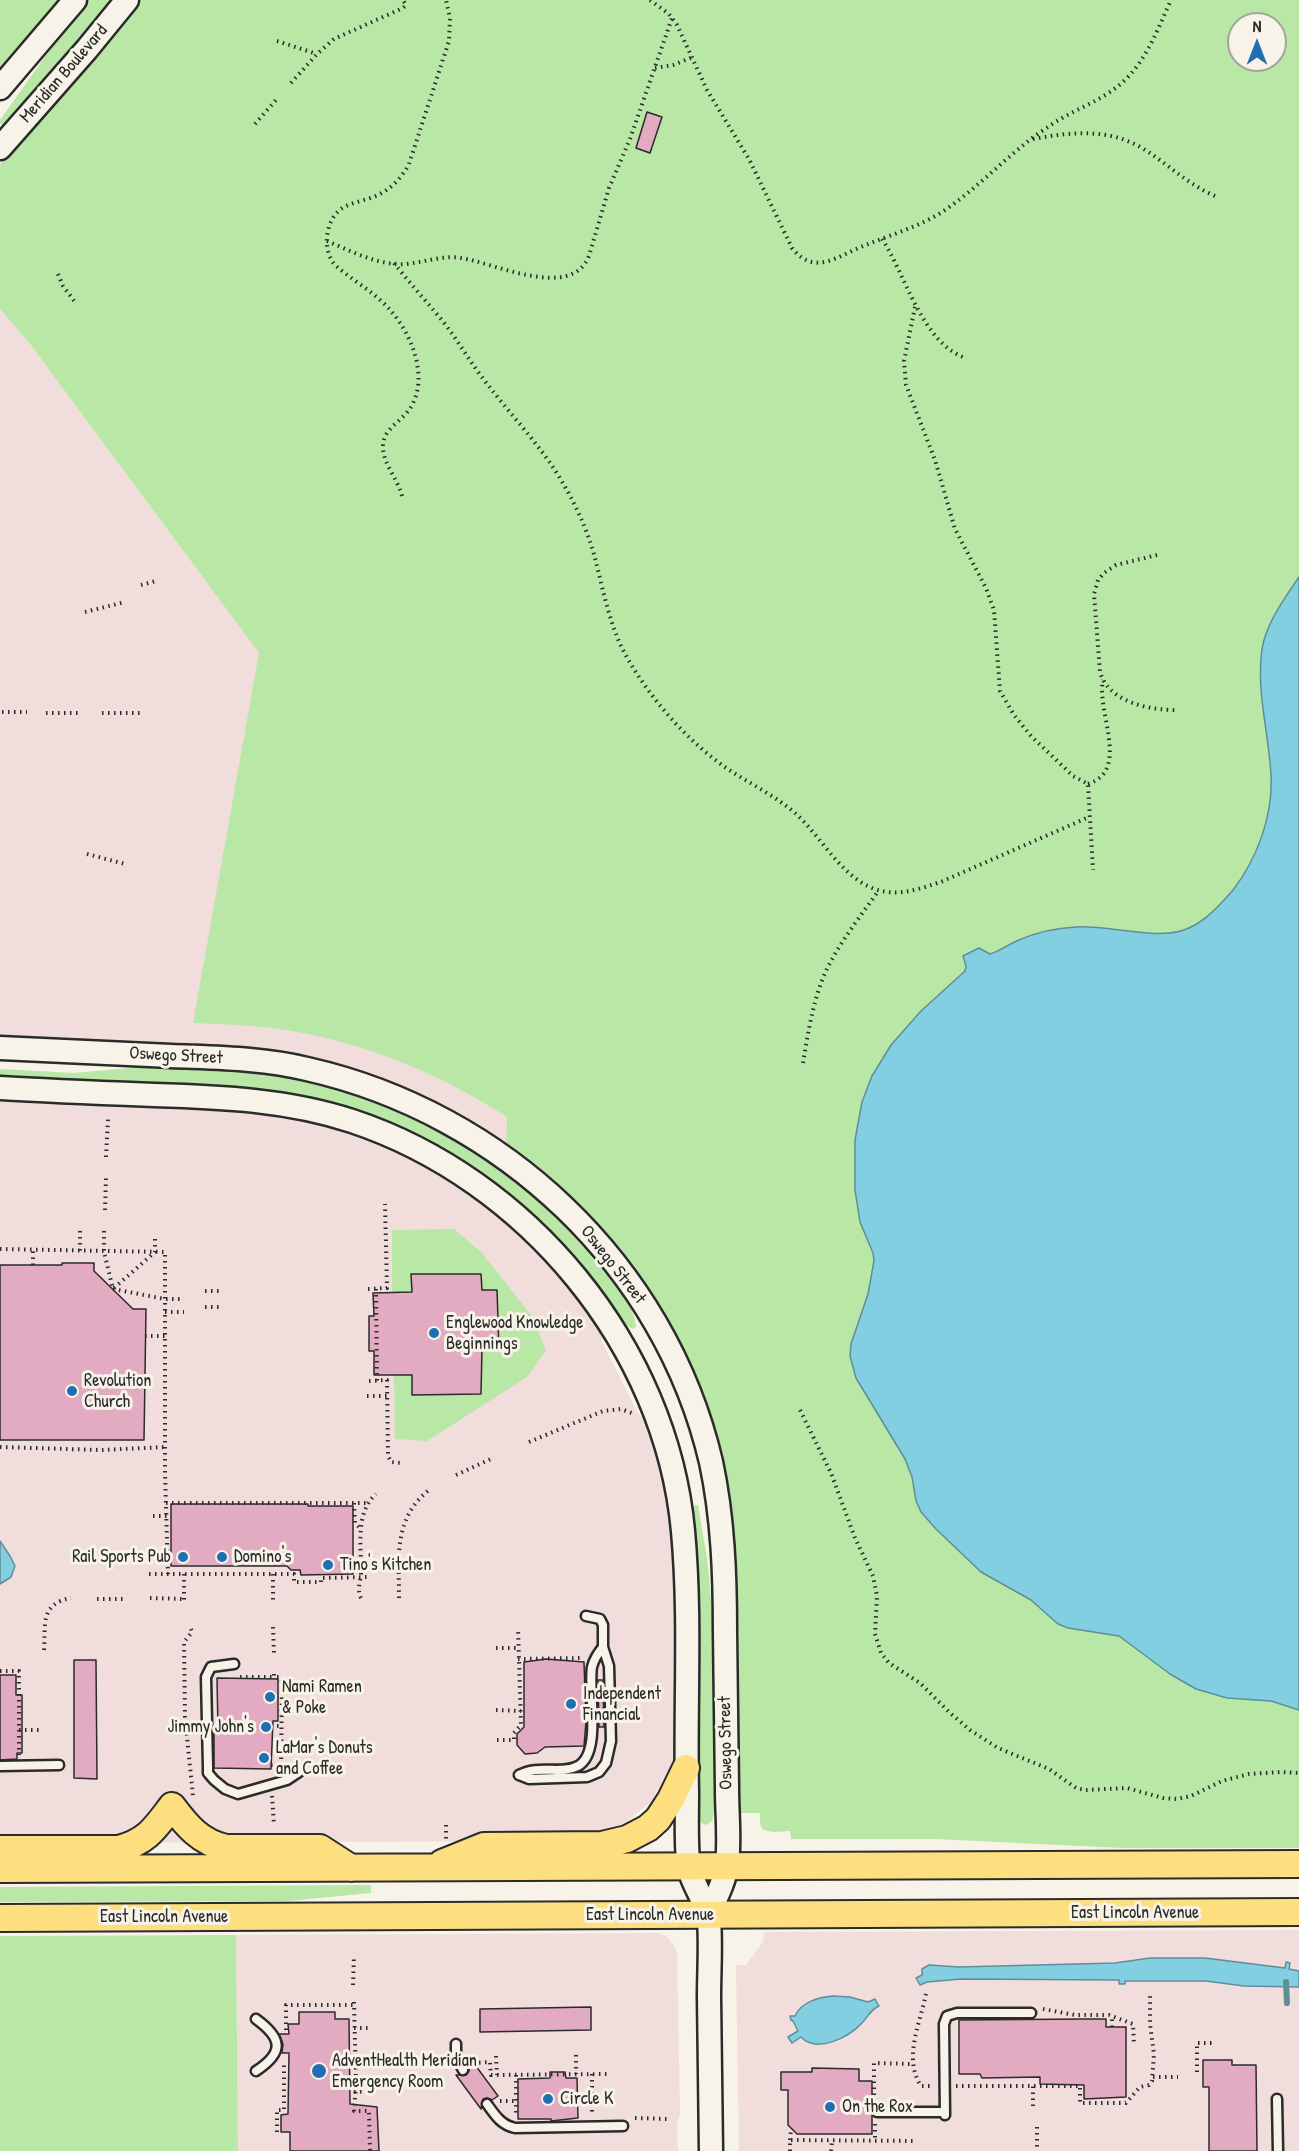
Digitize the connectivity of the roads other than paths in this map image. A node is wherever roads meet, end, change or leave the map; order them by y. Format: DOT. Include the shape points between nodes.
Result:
graph roads {
  1 [pos="75,0"];
  2 [pos="127,0"];
  3 [pos="0,88"];
  4 [pos="0,148"];
  5 [pos="0,1048"];
  6 [pos="0,1088"];
  7 [pos="586,1616"];
  8 [pos="603,1647"];
  9 [pos="234,1664"];
  10 [pos="59,1765"];
  11 [pos="0,1766"];
  12 [pos="686,1768"];
  13 [pos="299,1772"];
  14 [pos="0,1849"];
  15 [pos="1299,1864"];
  16 [pos="688,1867"];
  17 [pos="728,1867"];
  18 [pos="351,1868"];
  19 [pos="430,1868"];
  20 [pos="0,1869"];
  21 [pos="1299,1912"];
  22 [pos="708,1915"];
  23 [pos="0,1918"];
  24 [pos="1031,2013"];
  25 [pos="256,2019"];
  26 [pos="456,2044"];
  27 [pos="465,2066"];
  28 [pos="256,2071"];
  29 [pos="1277,2099"];
  30 [pos="487,2104"];
  31 [pos="876,2113"];
  32 [pos="622,2126"];
  33 [pos="711,2151"];
  34 [pos="1278,2151"];
  1 -- 3 [label="main road"];
  2 -- 4 [label="main road, Meridian Boulevard"];
  5 -- 17 [label="main road, Oswego Street" via="244,1059 291,1065 349,1080 418,1106 476,1138 536,1180 590,1233 624,1275 660,1333 694,1407 710,1459 724,1563"];
  6 -- 12 [label="main road, Oswego Street" via="230,1098 283,1104 356,1122 455,1170 508,1209 548,1246 592,1296 621,1342 669,1455 685,1553"];
  7 -- 8 [label="lane" via="602,1621"];
  8 -- 8 [label="lane" via="592,1671 591,1744 587,1757 575,1767 529,1769 519,1775 529,1779 587,1777 599,1772 606,1763 611,1741 609,1666"];
  9 -- 13 [label="lane" via="212,1667 206,1677 211,1777 238,1794 287,1780"];
  10 -- 11 [label="lane"];
  12 -- 16 [label="main road, Oswego Street"];
  12 -- 19 [label="main road" via="658,1819 627,1839 602,1845 484,1846"];
  14 -- 18 [label="main road" via="128,1846 149,1835 172,1806 194,1832 214,1845 320,1848"];
  15 -- 17 [label="main road"];
  16 -- 17 [label="main road"];
  16 -- 19 [label="main road"];
  16 -- 22 [label="main road, Oswego Street"];
  17 -- 22 [label="main road, Oswego Street"];
  18 -- 19 [label="main road"];
  18 -- 20 [label="main road"];
  21 -- 22 [label="main road, East Lincoln Avenue"];
  22 -- 23 [label="main road, East Lincoln Avenue"];
  22 -- 33 [label="main road, Oswego Street"];
  24 -- 31 [label="lane" via="946,2016 945,2114"];
  25 -- 28 [label="lane" via="273,2032 276,2045 271,2060"];
  26 -- 27 [label="lane" via="457,2059"];
  29 -- 34 [label="lane"];
  30 -- 32 [label="lane" via="499,2121 515,2128"];
}
